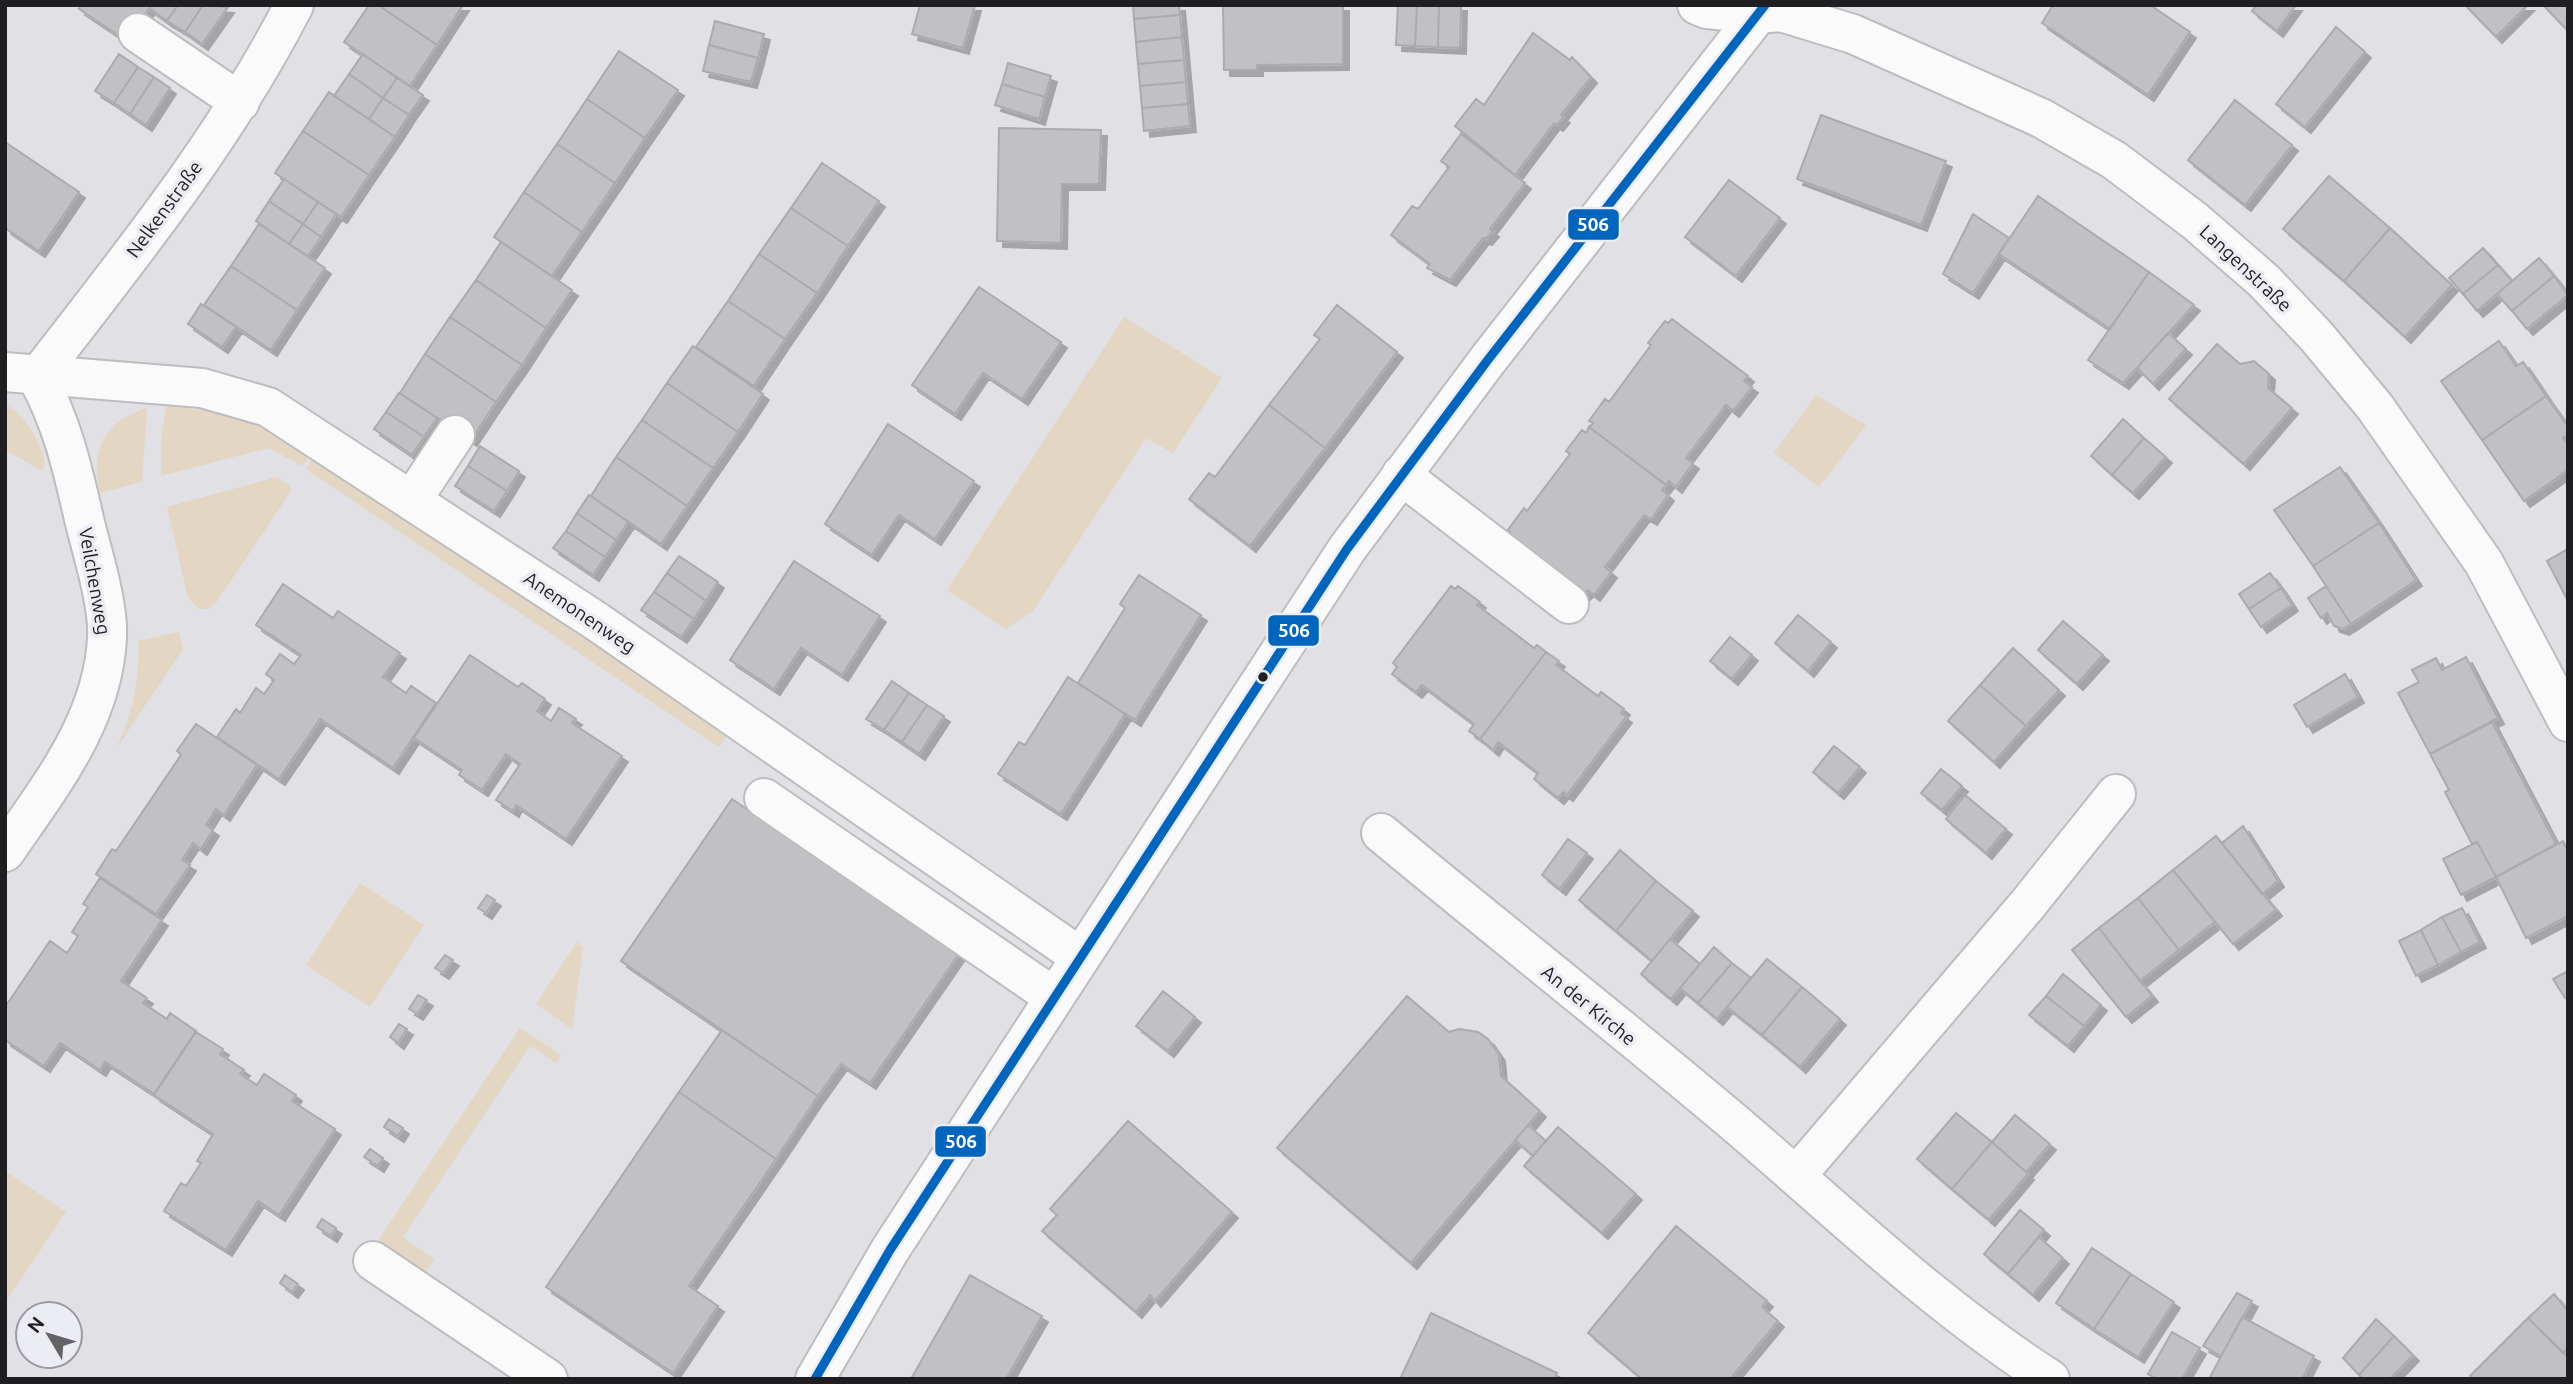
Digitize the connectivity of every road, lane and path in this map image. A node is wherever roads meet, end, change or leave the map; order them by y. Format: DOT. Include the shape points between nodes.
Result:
graph roads {
  1 [pos="294,5"];
  2 [pos="1697,5"];
  3 [pos="1761,10"];
  4 [pos="138,33"];
  5 [pos="240,102"];
  6 [pos="21,375"];
  7 [pos="456,435"];
  8 [pos="1401,475"];
  9 [pos="412,500"];
  10 [pos="1569,604"];
  11 [pos="2568,722"];
  12 [pos="2116,794"];
  13 [pos="764,798"];
  14 [pos="1381,833"];
  15 [pos="5,852"];
  16 [pos="1079,956"];
  17 [pos="1054,997"];
  18 [pos="1796,1176"];
  19 [pos="373,1261"];
  20 [pos="548,1379"];
  21 [pos="815,1379"];
  22 [pos="2050,1379"];
  1 -- 5 [label="street, Nelkenstraße"];
  2 -- 3 [label="street, Langenstraße"];
  3 -- 8 [label="street"];
  3 -- 11 [label="street, Langenstraße" via="1853,34 2041,118 2115,159 2264,281 2375,407 2484,563"];
  4 -- 5 [label="street"];
  5 -- 6 [label="street, Nelkenstraße" via="152,227"];
  6 -- 9 [label="street, Anemonenweg" via="202,388 268,407"];
  6 -- 15 [label="street, Veilchenweg" via="55,411 69,450 107,637 96,698 74,752"];
  7 -- 9 [label="street"];
  8 -- 10 [label="street"];
  8 -- 16 [label="street" via="1347,549"];
  9 -- 16 [label="street, Anemonenweg" via="736,717"];
  12 -- 18 [label="street"];
  13 -- 17 [label="street"];
  14 -- 18 [label="street, An der Kirche"];
  16 -- 17 [label="street"];
  17 -- 21 [label="street" via="890,1250"];
  18 -- 22 [label="street, An der Kirche" via="1975,1326"];
  19 -- 20 [label="street"];
}
